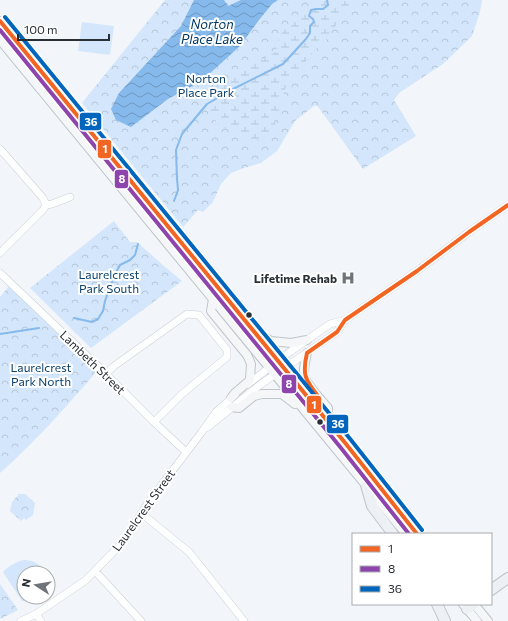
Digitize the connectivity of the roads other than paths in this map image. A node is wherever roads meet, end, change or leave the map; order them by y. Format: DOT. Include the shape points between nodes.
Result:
graph roads {
  1 [pos="0,22"];
  2 [pos="0,29"];
  3 [pos="0,40"];
  4 [pos="28,55"];
  5 [pos="0,149"];
  6 [pos="70,197"];
  7 [pos="46,205"];
  8 [pos="508,205"];
  9 [pos="0,253"];
  10 [pos="0,272"];
  11 [pos="213,299"];
  12 [pos="345,320"];
  13 [pos="255,333"];
  14 [pos="307,340"];
  15 [pos="307,353"];
  16 [pos="278,361"];
  17 [pos="269,368"];
  18 [pos="284,368"];
  19 [pos="275,375"];
  20 [pos="108,376"];
  21 [pos="231,398"];
  22 [pos="232,407"];
  23 [pos="305,411"];
  24 [pos="327,421"];
  25 [pos="154,422"];
  26 [pos="201,433"];
  27 [pos="186,452"];
  28 [pos="366,485"];
  29 [pos="141,514"];
  30 [pos="392,533"];
  31 [pos="405,533"];
  32 [pos="417,533"];
  33 [pos="95,571"];
  34 [pos="508,578"];
  35 [pos="492,589"];
  36 [pos="437,605"];
  37 [pos="469,605"];
  38 [pos="36,614"];
  39 [pos="21,621"];
  40 [pos="41,621"];
  41 [pos="141,621"];
  42 [pos="244,621"];
  43 [pos="445,621"];
  44 [pos="477,621"];
  45 [pos="488,621"];
  1 -- 4 [label="main road"];
  2 -- 4 [label="main road" via="21,54"];
  3 -- 11 [label="main road"];
  4 -- 13 [label="main road"];
  5 -- 7 [label="street" via="43,198"];
  6 -- 7 [label="street"];
  7 -- 9 [label="street"];
  8 -- 12 [label="street"];
  10 -- 20 [label="street, Lambeth Street"];
  11 -- 17 [label="main road"];
  11 -- 21 [label="main road" via="211,311 247,355 251,364 249,381"];
  12 -- 14 [label="street, Laurelcrest Street" via="330,324"];
  12 -- 15 [label="street, Laurelcrest Street" via="337,332"];
  13 -- 14 [label="main road" via="271,341"];
  13 -- 16 [label="main road"];
  14 -- 16 [label="street, Laurelcrest Street"];
  15 -- 18 [label="street, Laurelcrest Street"];
  15 -- 24 [label="main road" via="304,375 328,408"];
  16 -- 17 [label="street, Laurelcrest Street"];
  16 -- 18 [label="main road"];
  17 -- 19 [label="main road"];
  17 -- 21 [label="street, Laurelcrest Street"];
  18 -- 19 [label="street, Laurelcrest Street"];
  18 -- 24 [label="main road"];
  19 -- 22 [label="street, Laurelcrest Street"];
  19 -- 23 [label="main road"];
  20 -- 25 [label="street, Lambeth Street"];
  20 -- 25 [label="street" via="131,354 187,314 199,315 227,350 227,357 182,394"];
  21 -- 26 [label="street, Laurelcrest Street" via="216,412"];
  22 -- 23 [label="main road" via="239,408 258,394 282,394"];
  22 -- 26 [label="street, Laurelcrest Street"];
  23 -- 28 [label="main road"];
  24 -- 32 [label="main road"];
  25 -- 27 [label="street, Lambeth Street"];
  26 -- 27 [label="street, Laurelcrest Street"];
  27 -- 29 [label="street, Laurelcrest Street"];
  28 -- 30 [label="highway" via="372,506"];
  28 -- 31 [label="main road"];
  29 -- 33 [label="street, Laurelcrest Street" via="122,543"];
  29 -- 42 [label="street" via="189,552"];
  33 -- 38 [label="street, Laurelcrest Street"];
  33 -- 41 [label="street"];
  34 -- 35 [label="highway"];
  36 -- 43 [label="highway"];
  37 -- 44 [label="main road"];
  37 -- 45 [label="main road"];
  38 -- 39 [label="street, Laurelcrest Street"];
  38 -- 40 [label="street"];
}
